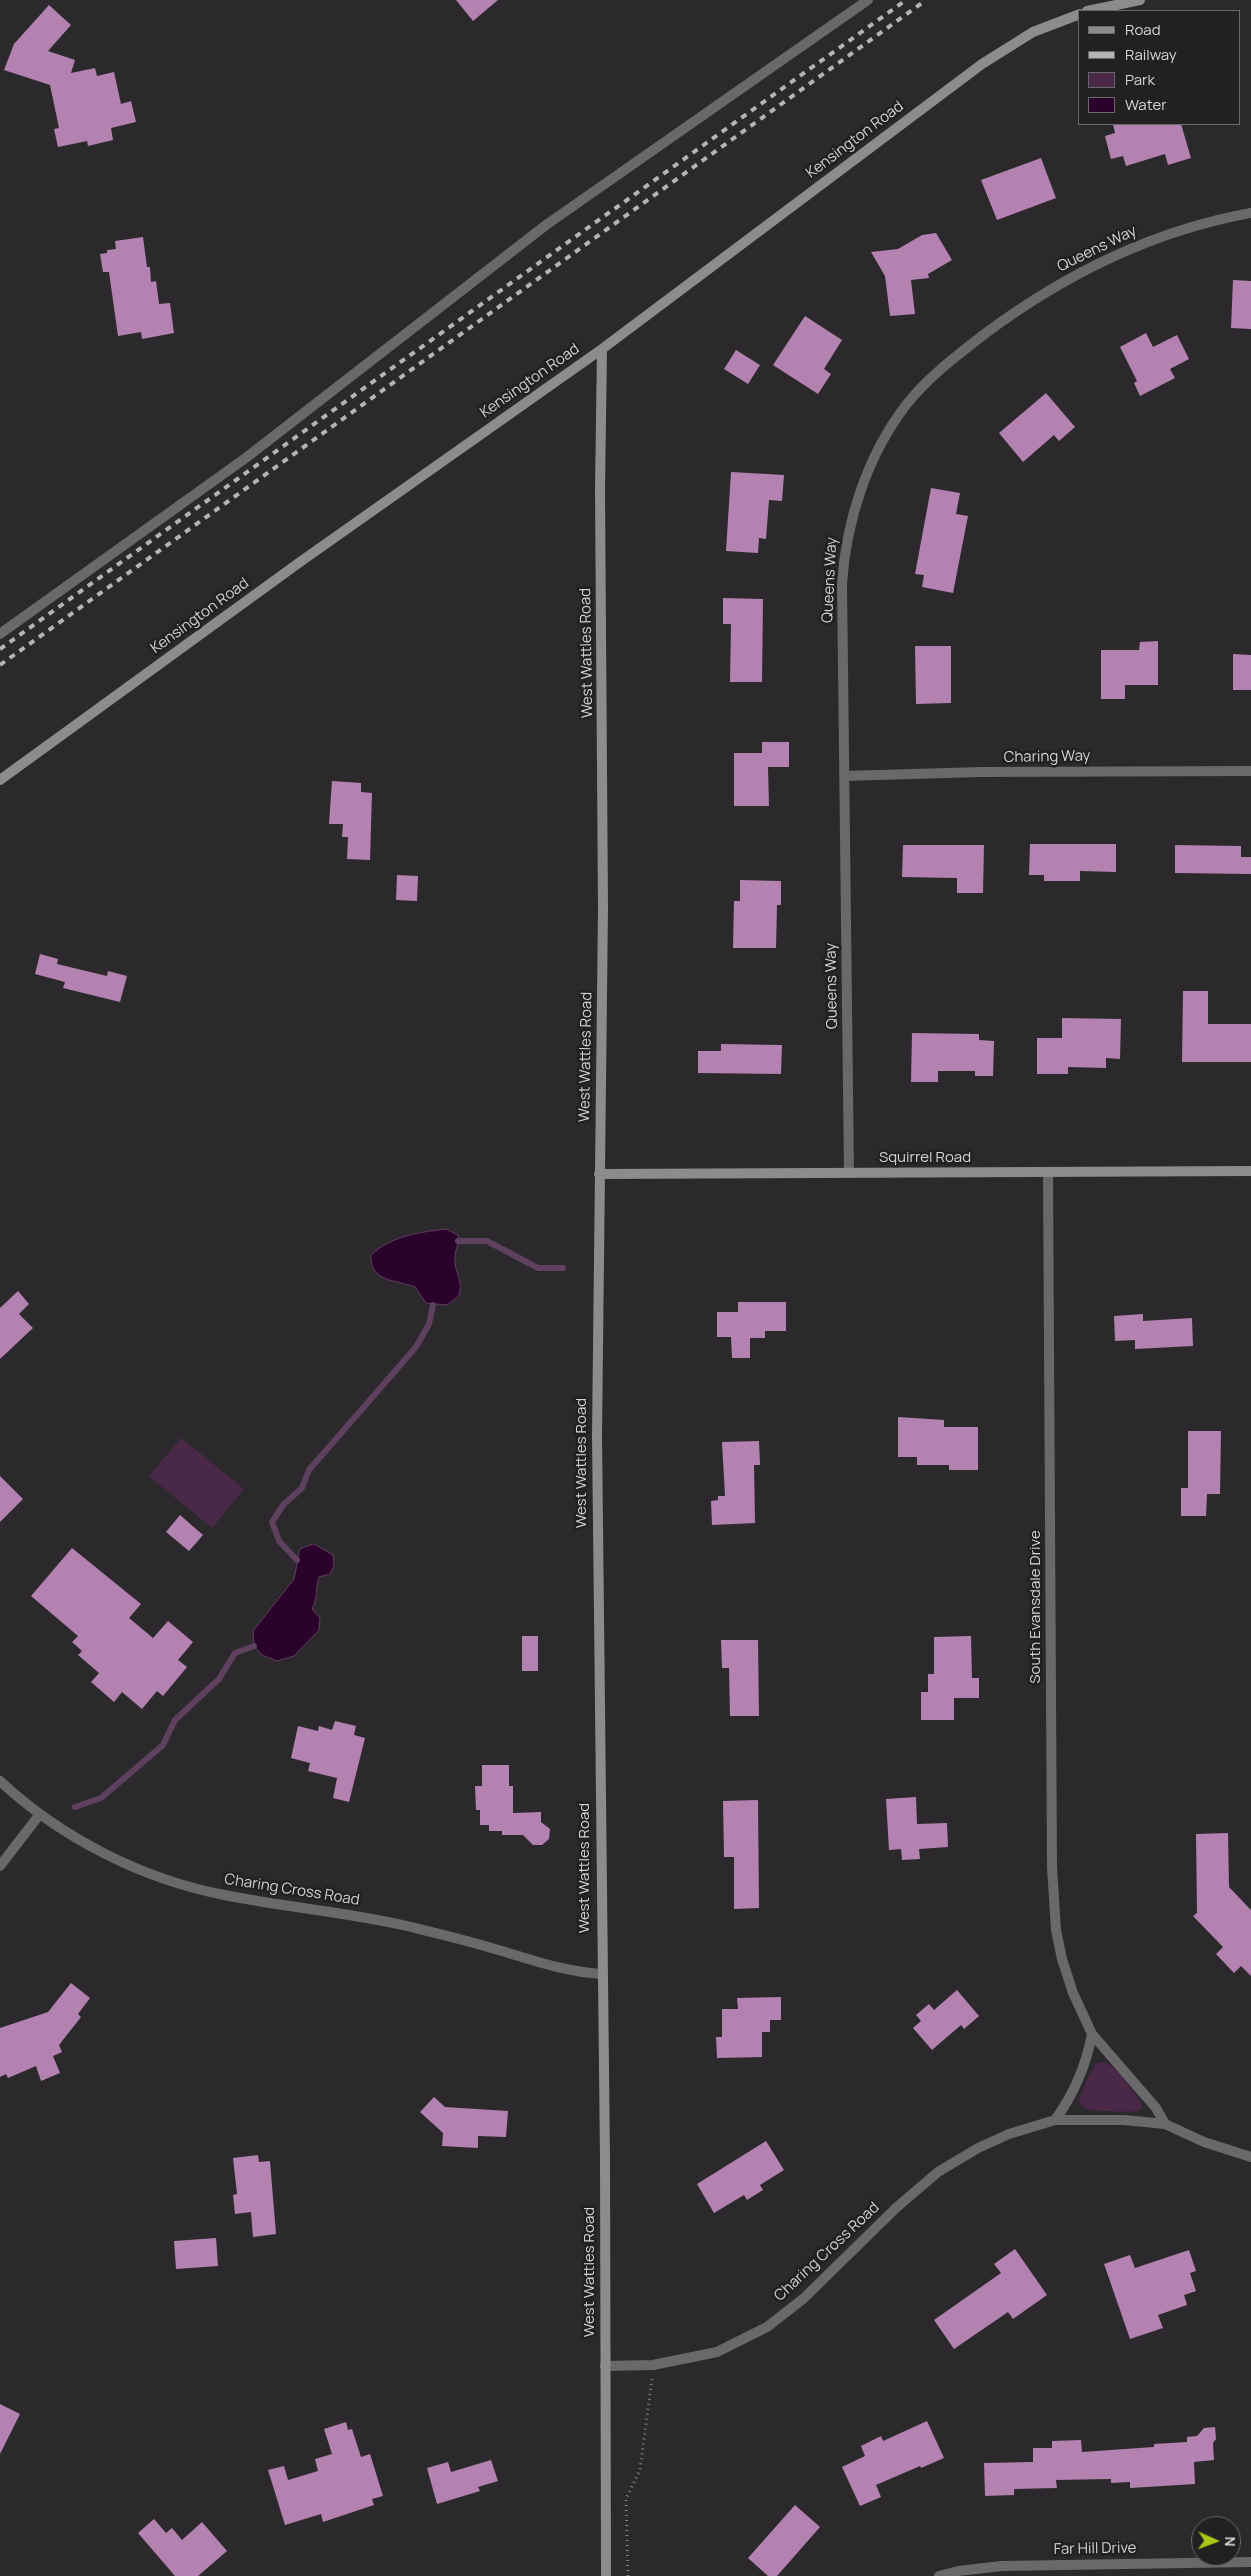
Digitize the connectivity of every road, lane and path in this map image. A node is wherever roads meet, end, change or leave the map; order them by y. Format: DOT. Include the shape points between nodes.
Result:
graph roads {
  1 [pos="868,0"];
  2 [pos="1140,0"];
  3 [pos="1092,10"];
  4 [pos="1078,15"];
  5 [pos="1251,213"];
  6 [pos="602,349"];
  7 [pos="0,634"];
  8 [pos="1251,771"];
  9 [pos="844,776"];
  10 [pos="0,780"];
  11 [pos="1251,1171"];
  12 [pos="1048,1172"];
  13 [pos="849,1173"];
  14 [pos="599,1174"];
  15 [pos="0,1781"];
  16 [pos="40,1814"];
  17 [pos="0,1866"];
  18 [pos="601,1974"];
  19 [pos="1092,2034"];
  20 [pos="1055,2120"];
  21 [pos="1165,2124"];
  22 [pos="1251,2157"];
  23 [pos="605,2366"];
  24 [pos="652,2377"];
  25 [pos="1251,2562"];
  26 [pos="606,2576"];
  27 [pos="628,2576"];
  28 [pos="940,2576"];
  1 -- 7 [label="street" via="546,225 247,457"];
  2 -- 3 [label="street"];
  4 -- 6 [label="street, Kensington Road" via="1042,28 999,52"];
  5 -- 9 [label="street, Queens Way" via="1164,235 1111,256 1070,278 960,353 906,406 871,465 847,536 842,593"];
  6 -- 10 [label="street, Kensington Road"];
  6 -- 14 [label="street, West Wattles Road" via="603,908"];
  8 -- 9 [label="street, Charing Way"];
  9 -- 13 [label="street, Queens Way"];
  11 -- 12 [label="street, Squirrel Road"];
  12 -- 13 [label="street, Squirrel Road"];
  12 -- 19 [label="street, South Evansdale Drive" via="1053,1899 1062,1959"];
  13 -- 14 [label="street, Squirrel Road"];
  14 -- 18 [label="street, West Wattles Road" via="597,1445"];
  15 -- 16 [label="street, Charing Cross Road"];
  16 -- 17 [label="street"];
  16 -- 18 [label="street, Charing Cross Road" via="116,1858 189,1886 223,1895 406,1926 570,1972"];
  18 -- 23 [label="street, West Wattles Road"];
  19 -- 20 [label="street" via="1079,2079"];
  19 -- 21 [label="street" via="1156,2108"];
  20 -- 21 [label="street, Charing Cross Road"];
  20 -- 23 [label="street, Charing Cross Road" via="993,2140 938,2172 897,2207 803,2299 767,2327 717,2352 653,2365"];
  21 -- 22 [label="street, Charing Cross Road" via="1204,2142"];
  23 -- 26 [label="street, West Wattles Road"];
  24 -- 27 [label="path" via="640,2470 626,2499"];
  25 -- 28 [label="street, Far Hill Drive" via="1002,2566"];
}
